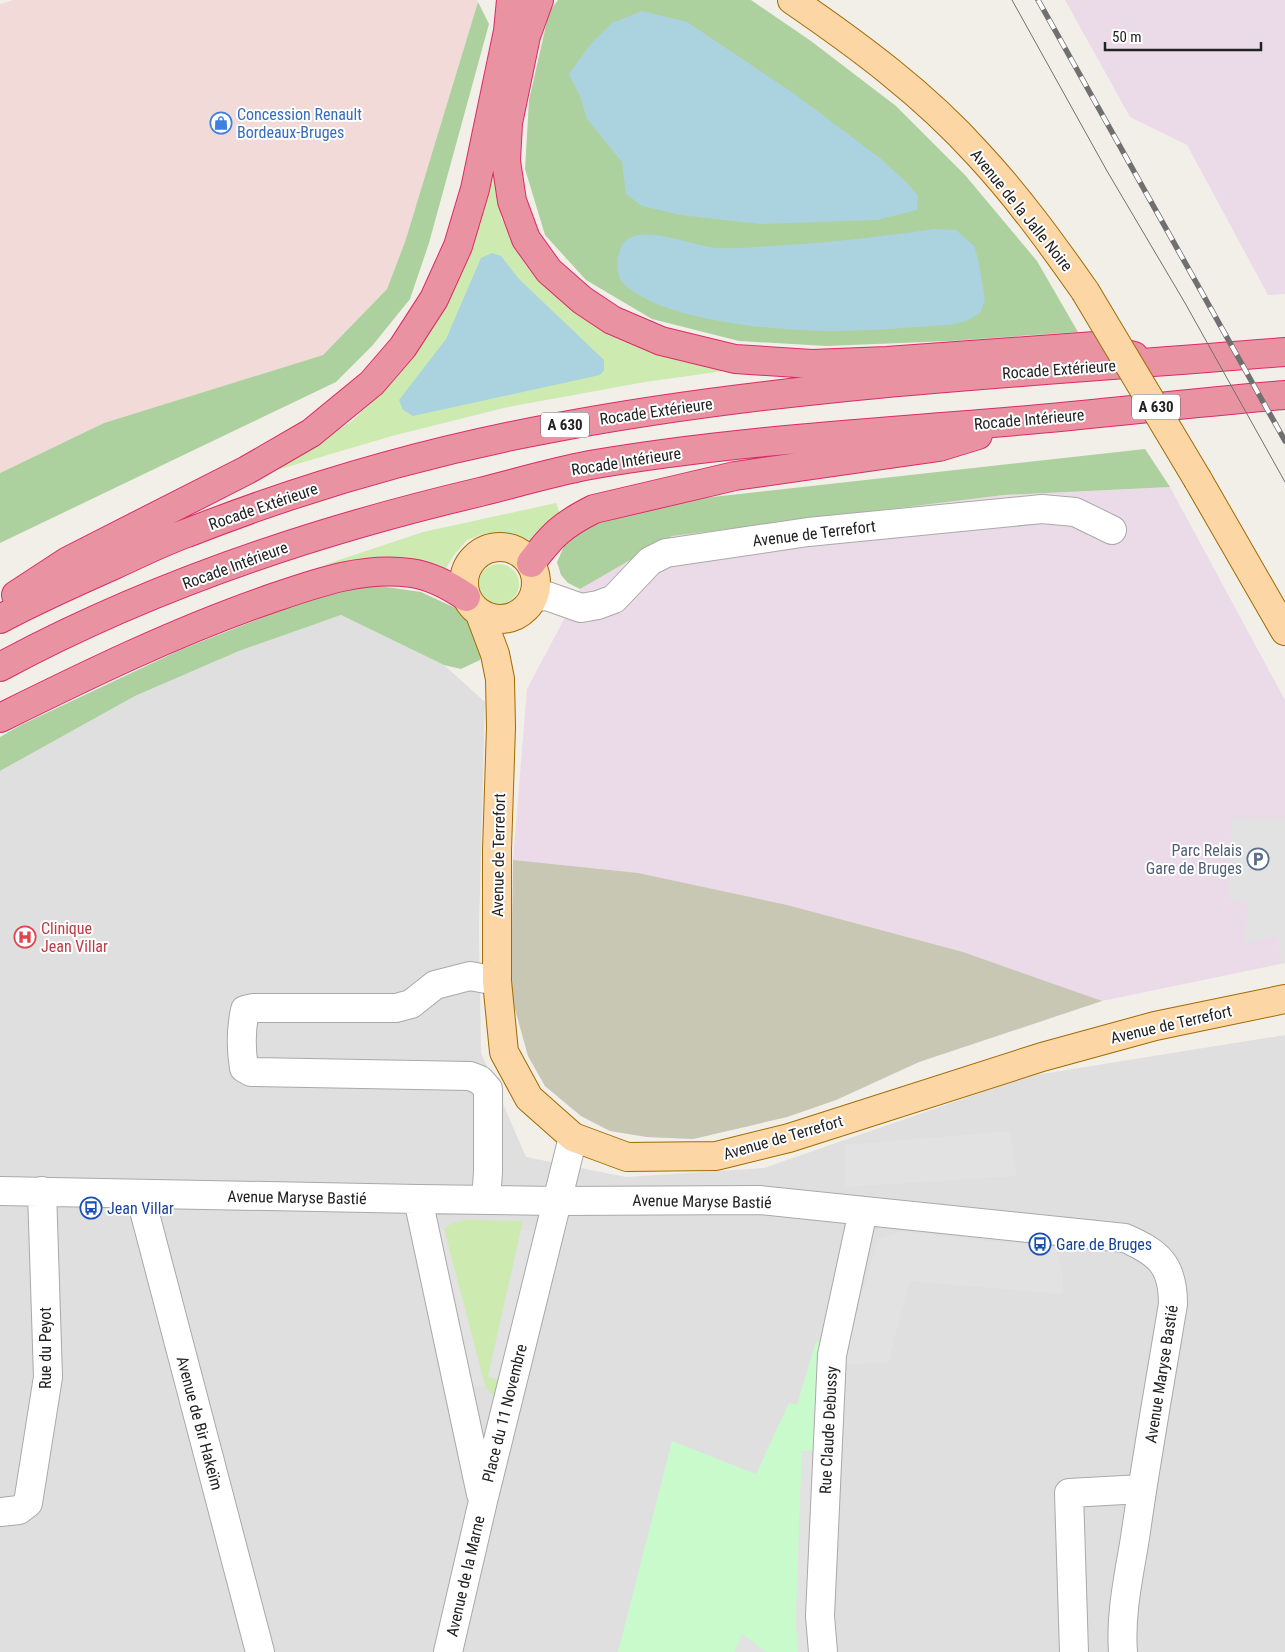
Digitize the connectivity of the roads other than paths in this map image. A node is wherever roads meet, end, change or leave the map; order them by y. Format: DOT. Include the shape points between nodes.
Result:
graph roads {
  1 [pos="511,0"];
  2 [pos="539,0"];
  3 [pos="792,0"];
  4 [pos="1285,352"];
  5 [pos="1160,362"];
  6 [pos="1285,395"];
  7 [pos="1028,420"];
  8 [pos="1112,530"];
  9 [pos="531,563"];
  10 [pos="0,605"];
  11 [pos="473,605"];
  12 [pos="526,606"];
  13 [pos="0,619"];
  14 [pos="1285,630"];
  15 [pos="0,668"];
  16 [pos="500,678"];
  17 [pos="0,718"];
  18 [pos="497,981"];
  19 [pos="1285,999"];
  20 [pos="573,1136"];
  21 [pos="0,1191"];
  22 [pos="42,1191"];
  23 [pos="140,1194"];
  24 [pos="418,1199"];
  25 [pos="486,1200"];
  26 [pos="557,1201"];
  27 [pos="863,1211"];
  28 [pos="1142,1489"];
  29 [pos="482,1501"];
  30 [pos="0,1512"];
  31 [pos="260,1652"];
  32 [pos="448,1652"];
  33 [pos="823,1652"];
  34 [pos="1074,1652"];
  35 [pos="1123,1652"];
  1 -- 10 [label="highway" via="508,31 475,189 458,246 434,299 403,347 372,383 311,433 247,470 68,561"];
  2 -- 5 [label="highway" via="526,36 508,122 506,161 512,201 526,239 549,271 582,300 612,320 661,341 735,359 840,363 1095,346"];
  3 -- 14 [label="main road, Avenue de la Jalle Noire, bridge" via="889,70 950,125 1009,189 1085,291"];
  4 -- 5 [label="highway, Rocade Extérieure / A 630"];
  5 -- 13 [label="highway, Rocade Extérieure / A 630" via="930,380 747,399 620,416 485,442 388,466 244,512 184,534"];
  6 -- 7 [label="highway, Rocade Intérieure / A 630"];
  7 -- 9 [label="highway" via="939,448 735,476 594,509 572,520 551,537"];
  7 -- 15 [label="highway, Rocade Intérieure / A 630" via="708,448 588,466 434,502 245,559 93,620"];
  8 -- 12 [label="street, Avenue de Terrefort" via="1075,512 1042,509 808,532 666,553 650,561 614,599 598,605 581,608 547,596"];
  9 -- 11 [label="main road" via="523,554 500,546 488,548 474,558 465,573 463,585"];
  9 -- 12 [label="main road" via="537,585"];
  11 -- 12 [label="main road" via="490,618 501,620"];
  11 -- 16 [label="main road, Avenue de Terrefort" via="495,654"];
  11 -- 17 [label="highway" via="448,585 412,573 352,574 227,614 124,658"];
  12 -- 16 [label="main road, Avenue de Terrefort"];
  16 -- 18 [label="main road, Avenue de Terrefort"];
  18 -- 20 [label="main road, Avenue de Terrefort" via="504,1052 528,1098"];
  18 -- 25 [label="street" via="470,976 435,985 411,1004 396,1008 254,1008 245,1010 243,1019 242,1055 244,1068 251,1072 470,1076 480,1080 488,1089"];
  19 -- 20 [label="main road, Avenue de Terrefort" via="1155,1026 1071,1049 789,1138 716,1156 627,1157"];
  20 -- 26 [label="street, Place du 11 Novembre"];
  21 -- 22 [label="street, Avenue Maryse Bastié"];
  22 -- 23 [label="street, Avenue Maryse Bastié"];
  22 -- 30 [label="street, Rue du Peyot" via="48,1378 28,1503 20,1510"];
  23 -- 24 [label="street, Avenue Maryse Bastié"];
  23 -- 31 [label="street, Avenue de Bir Hakeïm"];
  24 -- 25 [label="street, Avenue Maryse Bastié"];
  24 -- 29 [label="street, Place du 11 Novembre"];
  25 -- 26 [label="street, Avenue Maryse Bastié"];
  26 -- 27 [label="street, Avenue Maryse Bastié" via="760,1200"];
  26 -- 29 [label="street, Place du 11 Novembre"];
  27 -- 28 [label="street, Avenue Maryse Bastié" via="1125,1238 1155,1254 1167,1269 1173,1287 1173,1304"];
  27 -- 33 [label="street, Rue Claude Debussy" via="832,1355 820,1616"];
  28 -- 34 [label="street" via="1070,1493"];
  28 -- 35 [label="street, Avenue Maryse Bastié" via="1125,1606"];
  29 -- 32 [label="street, Avenue de la Marne"];
}
